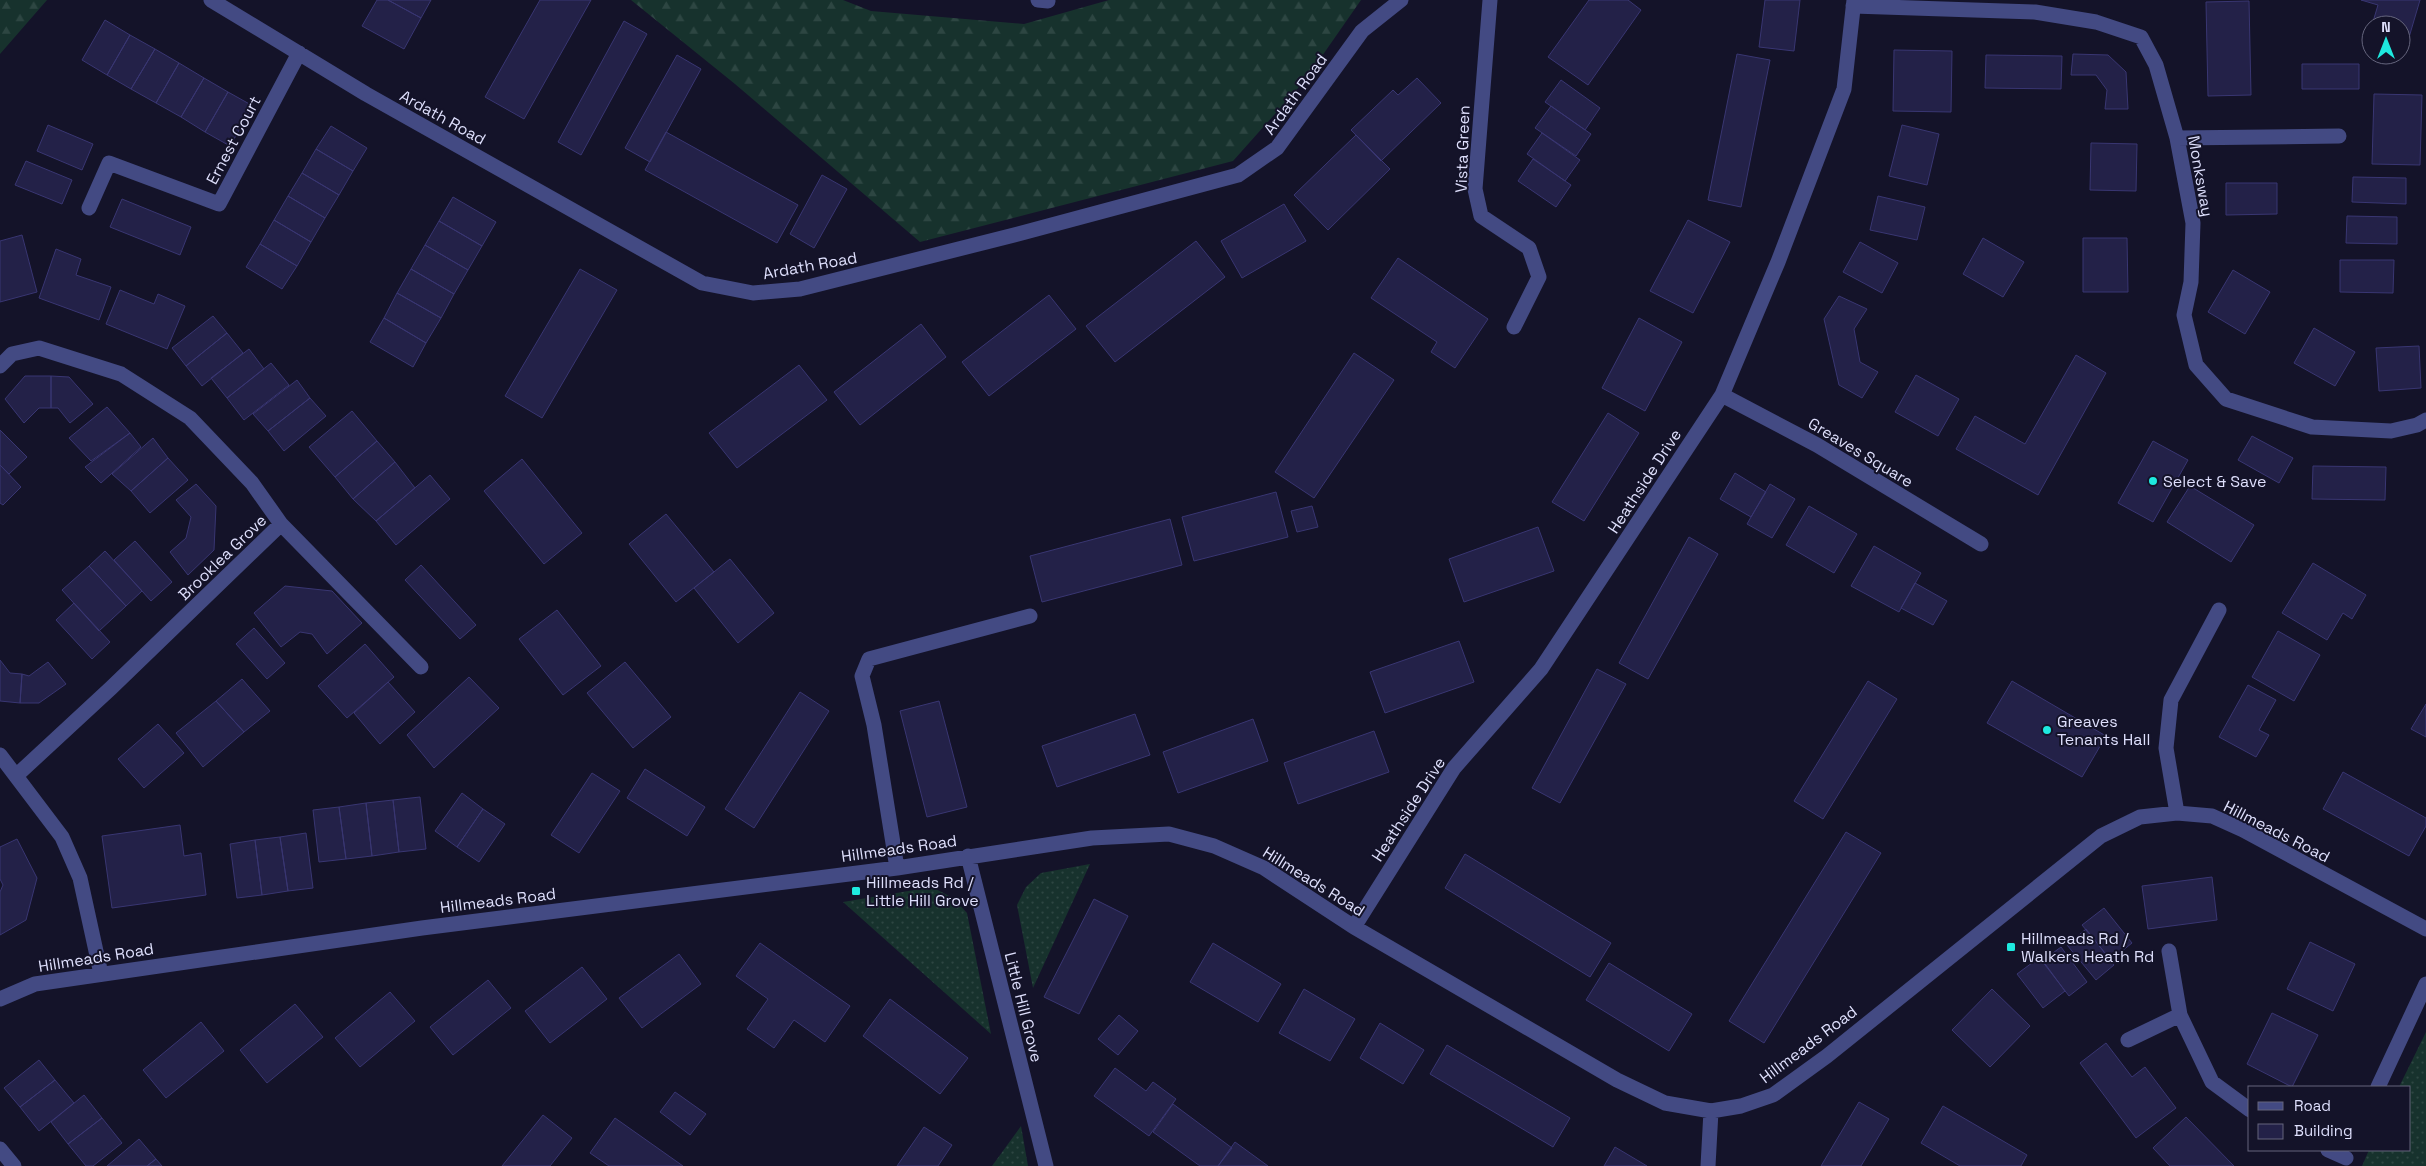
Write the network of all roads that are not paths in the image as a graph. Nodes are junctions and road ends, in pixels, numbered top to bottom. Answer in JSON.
{"nodes":[{"id":1,"x":211,"y":0,"type":"edge"},
{"id":2,"x":1401,"y":0,"type":"edge"},
{"id":3,"x":1490,"y":0,"type":"edge"},
{"id":4,"x":1853,"y":3,"type":"edge"},
{"id":5,"x":300,"y":53,"type":"junction"},
{"id":6,"x":2339,"y":136,"type":"dead end"},
{"id":7,"x":2177,"y":138,"type":"junction"},
{"id":8,"x":89,"y":208,"type":"dead end"},
{"id":9,"x":1514,"y":326,"type":"dead end"},
{"id":10,"x":0,"y":366,"type":"edge"},
{"id":11,"x":1722,"y":394,"type":"junction"},
{"id":12,"x":2426,"y":420,"type":"edge"},
{"id":13,"x":282,"y":524,"type":"junction"},
{"id":14,"x":1981,"y":544,"type":"dead end"},
{"id":15,"x":2219,"y":610,"type":"dead end"},
{"id":16,"x":1030,"y":616,"type":"dead end"},
{"id":17,"x":421,"y":667,"type":"dead end"},
{"id":18,"x":0,"y":755,"type":"edge"},
{"id":19,"x":17,"y":774,"type":"junction"},
{"id":20,"x":2177,"y":812,"type":"junction"},
{"id":21,"x":968,"y":856,"type":"junction"},
{"id":22,"x":897,"y":868,"type":"junction"},
{"id":23,"x":1354,"y":927,"type":"junction"},
{"id":24,"x":2426,"y":929,"type":"edge"},
{"id":25,"x":2169,"y":951,"type":"dead end"},
{"id":26,"x":101,"y":974,"type":"junction"},
{"id":27,"x":2426,"y":984,"type":"edge"},
{"id":28,"x":0,"y":999,"type":"edge"},
{"id":29,"x":2180,"y":1015,"type":"junction"},
{"id":30,"x":2128,"y":1040,"type":"dead end"},
{"id":31,"x":2378,"y":1086,"type":"edge"},
{"id":32,"x":2248,"y":1109,"type":"edge"},
{"id":33,"x":1711,"y":1111,"type":"junction"},
{"id":34,"x":0,"y":1149,"type":"edge"},
{"id":35,"x":2330,"y":1151,"type":"edge"},
{"id":36,"x":2346,"y":1158,"type":"edge"},
{"id":37,"x":14,"y":1166,"type":"edge"},
{"id":38,"x":1046,"y":1166,"type":"edge"},
{"id":39,"x":1708,"y":1166,"type":"edge"}],
"edges":[{"from":1,"to":5,"type":"street","name":"Ardath Road"},
{"from":2,"to":5,"type":"street","name":"Ardath Road"},
{"from":3,"to":9,"type":"street","name":"Vista Green"},
{"from":4,"to":7,"type":"street","name":"Monksway"},
{"from":4,"to":11,"type":"street","name":"Heathside Drive"},
{"from":5,"to":8,"type":"street","name":"Ernest Court"},
{"from":6,"to":7,"type":"street"},
{"from":7,"to":12,"type":"street","name":"Monksway"},
{"from":10,"to":13,"type":"street","name":"Brooklea Grove"},
{"from":11,"to":14,"type":"street","name":"Greaves Square"},
{"from":11,"to":23,"type":"street","name":"Heathside Drive"},
{"from":13,"to":17,"type":"street"},
{"from":13,"to":19,"type":"street","name":"Brooklea Grove"},
{"from":15,"to":20,"type":"street"},
{"from":16,"to":22,"type":"street"},
{"from":18,"to":19,"type":"street"},
{"from":19,"to":26,"type":"street"},
{"from":20,"to":24,"type":"street","name":"Hillmeads Road"},
{"from":20,"to":33,"type":"street","name":"Hillmeads Road"},
{"from":21,"to":22,"type":"street","name":"Hillmeads Road"},
{"from":21,"to":23,"type":"street","name":"Hillmeads Road"},
{"from":21,"to":38,"type":"street","name":"Little Hill Grove"},
{"from":22,"to":26,"type":"street","name":"Hillmeads Road"},
{"from":23,"to":33,"type":"street","name":"Hillmeads Road"},
{"from":25,"to":29,"type":"street"},
{"from":26,"to":28,"type":"street","name":"Hillmeads Road"},
{"from":27,"to":31,"type":"street"},
{"from":29,"to":30,"type":"street"},
{"from":29,"to":32,"type":"street"},
{"from":33,"to":39,"type":"street"},
{"from":34,"to":37,"type":"street"},
{"from":35,"to":36,"type":"street"}]}
